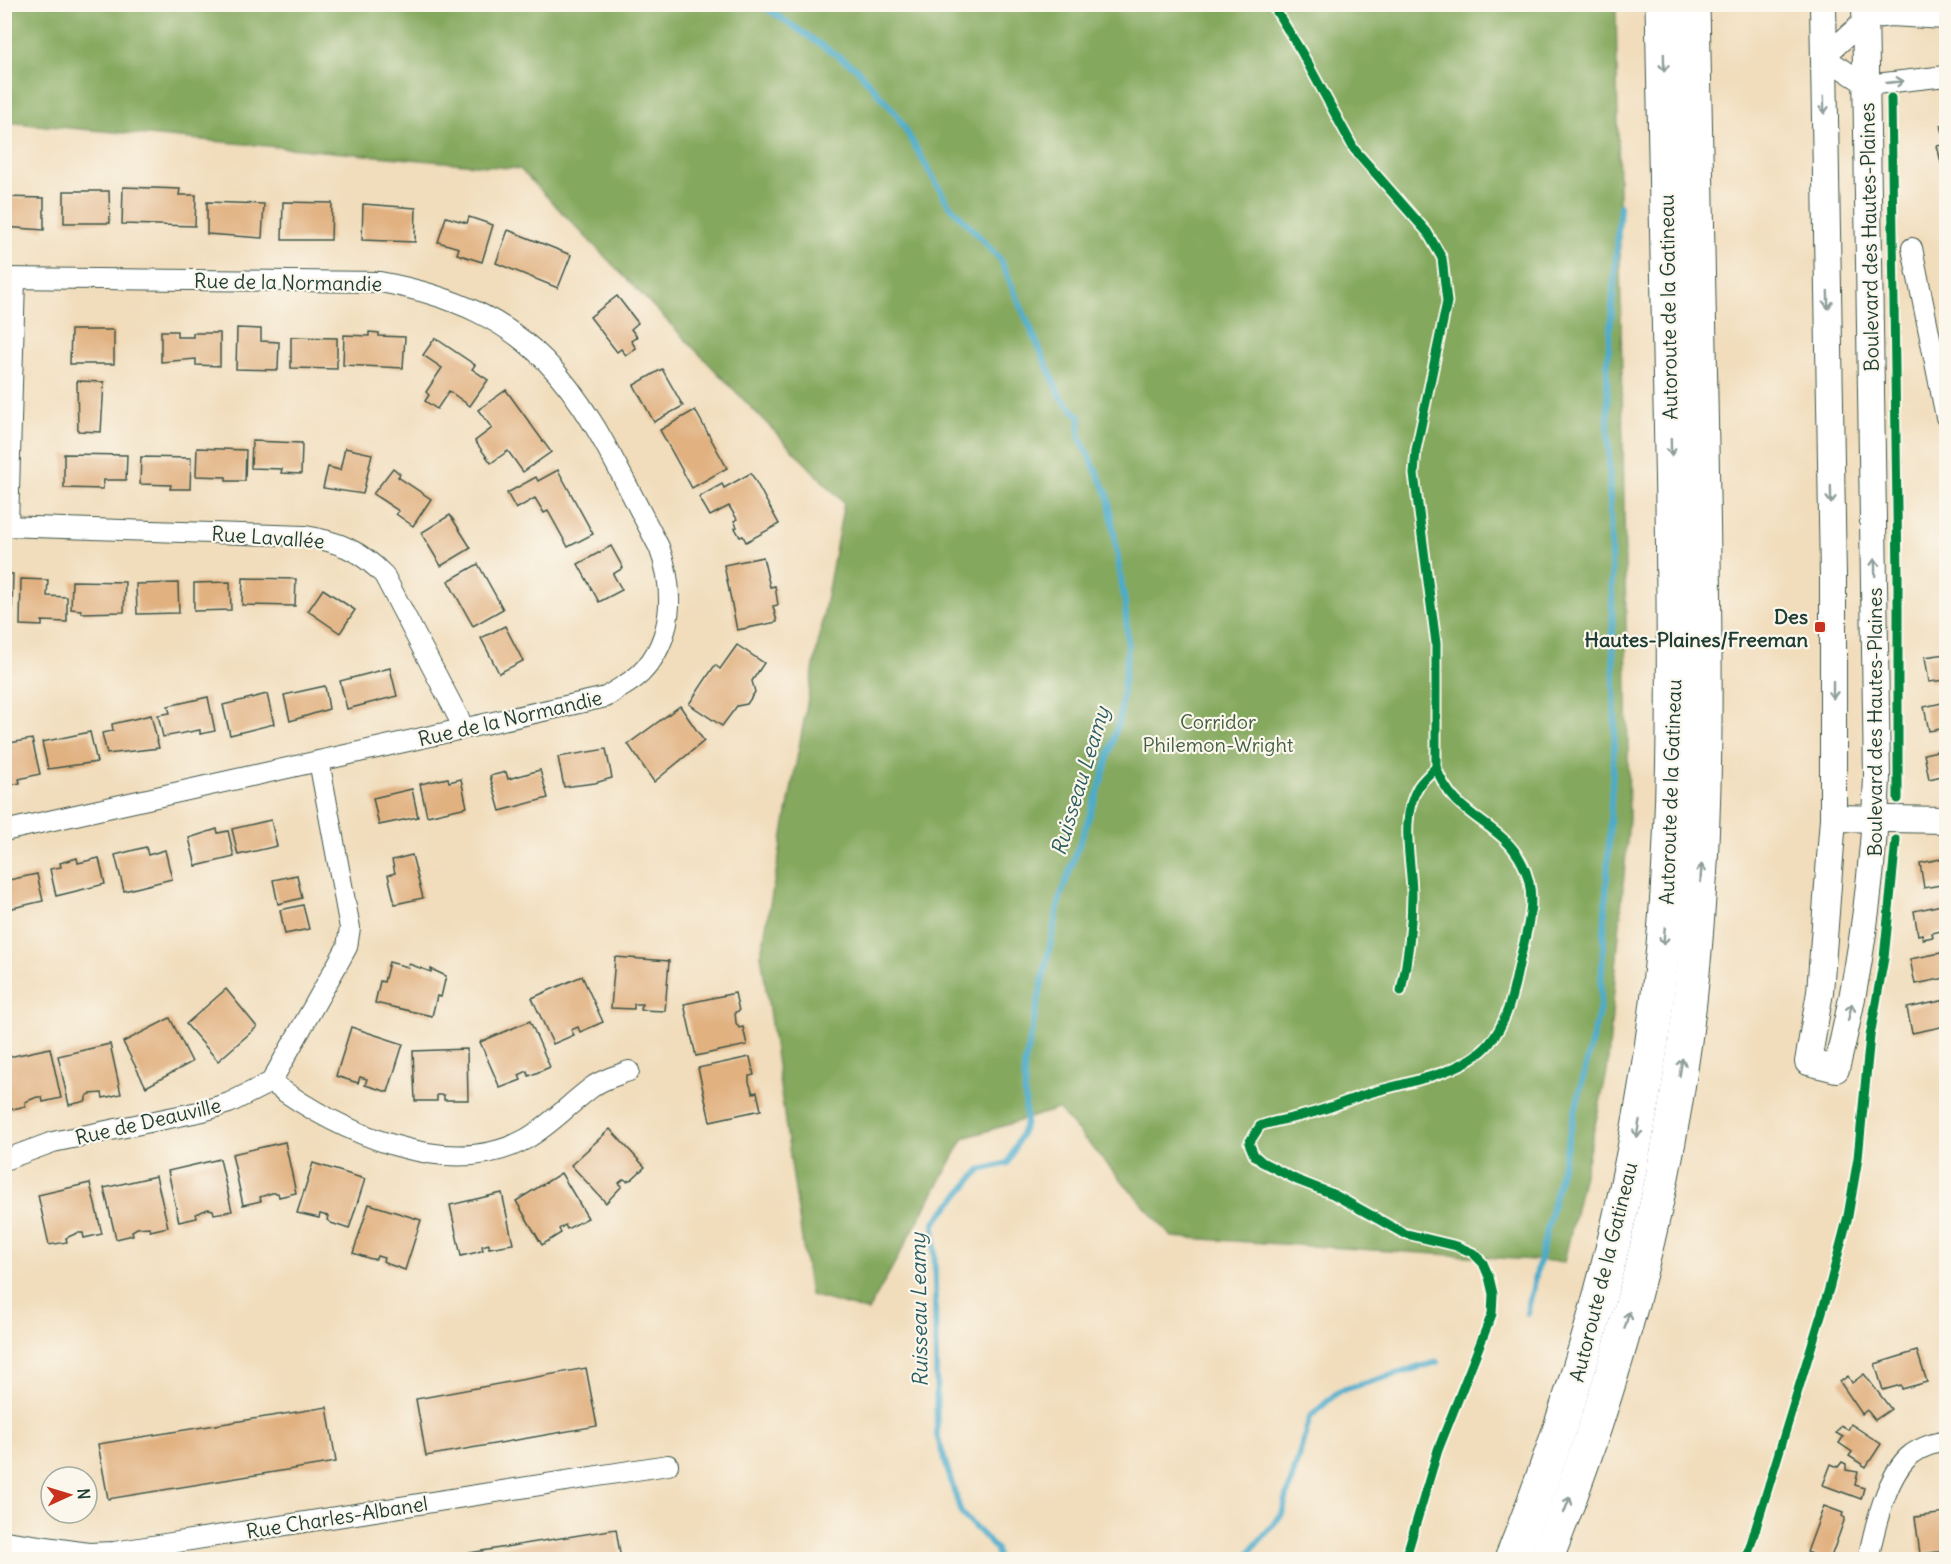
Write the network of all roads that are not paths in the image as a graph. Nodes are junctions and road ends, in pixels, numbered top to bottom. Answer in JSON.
{"nodes":[{"id":1,"x":1662,"y":4,"type":"edge"},
{"id":2,"x":1693,"y":4,"type":"edge"},
{"id":3,"x":1822,"y":4,"type":"edge"},
{"id":4,"x":1866,"y":12,"type":"edge"},
{"id":5,"x":1947,"y":19,"type":"edge"},
{"id":6,"x":1824,"y":57,"type":"junction"},
{"id":7,"x":1947,"y":76,"type":"edge"},
{"id":8,"x":1867,"y":86,"type":"junction"},
{"id":9,"x":1912,"y":248,"type":"dead end"},
{"id":10,"x":10,"y":279,"type":"edge"},
{"id":11,"x":1947,"y":417,"type":"edge"},
{"id":12,"x":6,"y":526,"type":"edge"},
{"id":13,"x":464,"y":729,"type":"junction"},
{"id":14,"x":319,"y":761,"type":"junction"},
{"id":15,"x":1833,"y":818,"type":"junction"},
{"id":16,"x":1875,"y":819,"type":"junction"},
{"id":17,"x":1947,"y":820,"type":"edge"},
{"id":18,"x":4,"y":831,"type":"edge"},
{"id":19,"x":628,"y":1071,"type":"dead end"},
{"id":20,"x":271,"y":1082,"type":"junction"},
{"id":21,"x":4,"y":1160,"type":"edge"},
{"id":22,"x":1947,"y":1441,"type":"edge"},
{"id":23,"x":668,"y":1465,"type":"dead end"},
{"id":24,"x":4,"y":1541,"type":"edge"},
{"id":25,"x":1511,"y":1560,"type":"edge"},
{"id":26,"x":1546,"y":1560,"type":"edge"},
{"id":27,"x":1868,"y":1560,"type":"edge"}],
"edges":[{"from":1,"to":25,"type":"highway","name":"Autoroute de la Gatineau","one_way":true},
{"from":26,"to":2,"type":"highway","name":"Autoroute de la Gatineau","one_way":true},
{"from":3,"to":6,"type":"street","name":"Boulevard des Hautes-Plaines"},
{"from":4,"to":5,"type":"street"},
{"from":4,"to":6,"type":"street"},
{"from":4,"to":8,"type":"street","name":"Boulevard des Hautes-Plaines"},
{"from":6,"to":8,"type":"street"},
{"from":6,"to":15,"type":"street","name":"Boulevard des Hautes-Plaines","one_way":true},
{"from":8,"to":7,"type":"street","one_way":true},
{"from":16,"to":8,"type":"street","name":"Boulevard des Hautes-Plaines","one_way":true},
{"from":9,"to":11,"type":"street"},
{"from":10,"to":12,"type":"street"},
{"from":10,"to":13,"type":"street","name":"Rue de la Normandie"},
{"from":12,"to":13,"type":"street","name":"Rue Lavallée"},
{"from":13,"to":14,"type":"street","name":"Rue de la Normandie"},
{"from":14,"to":18,"type":"street","name":"Rue de la Normandie"},
{"from":14,"to":20,"type":"street"},
{"from":15,"to":16,"type":"street"},
{"from":15,"to":16,"type":"street","name":"Boulevard des Hautes-Plaines","one_way":true},
{"from":16,"to":17,"type":"street"},
{"from":19,"to":20,"type":"street"},
{"from":20,"to":21,"type":"street","name":"Rue de Deauville"},
{"from":22,"to":27,"type":"street"},
{"from":23,"to":24,"type":"street","name":"Rue Charles-Albanel"}]}
